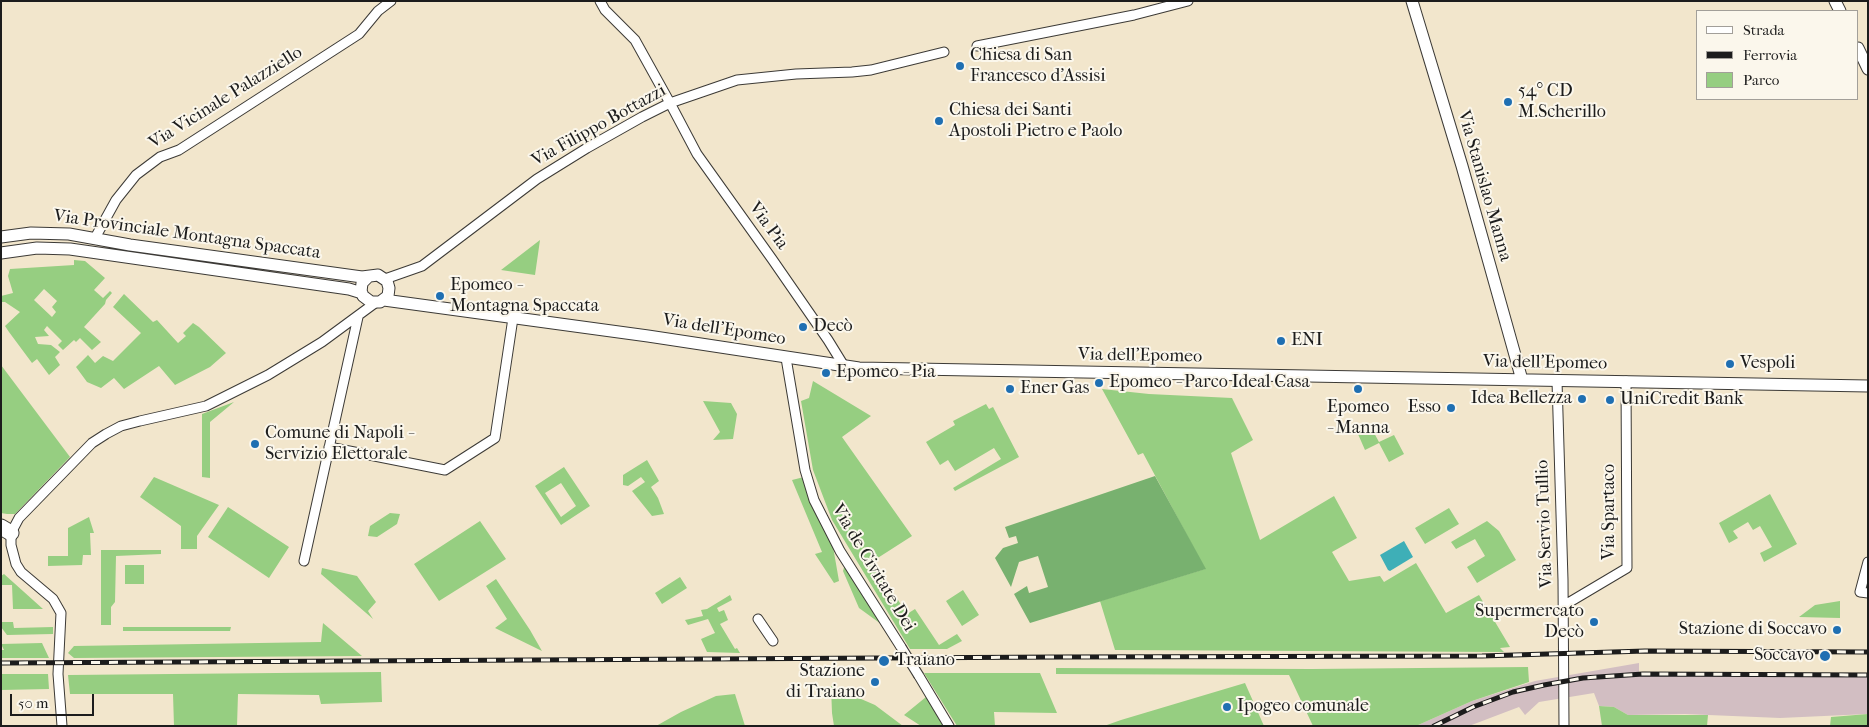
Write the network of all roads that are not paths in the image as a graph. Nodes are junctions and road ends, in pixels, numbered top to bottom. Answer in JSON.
{"nodes":[{"id":1,"x":391,"y":1,"type":"edge"},
{"id":2,"x":600,"y":1,"type":"edge"},
{"id":3,"x":1188,"y":1,"type":"edge"},
{"id":4,"x":1412,"y":1,"type":"edge"},
{"id":5,"x":977,"y":46,"type":"dead end"},
{"id":6,"x":1859,"y":50,"type":"edge"},
{"id":7,"x":944,"y":52,"type":"dead end"},
{"id":8,"x":1868,"y":69,"type":"edge"},
{"id":9,"x":670,"y":103,"type":"junction"},
{"id":10,"x":1,"y":237,"type":"edge"},
{"id":11,"x":95,"y":238,"type":"junction"},
{"id":12,"x":1,"y":253,"type":"edge"},
{"id":13,"x":368,"y":277,"type":"junction"},
{"id":14,"x":387,"y":282,"type":"junction"},
{"id":15,"x":371,"y":301,"type":"junction"},
{"id":16,"x":417,"y":304,"type":"junction"},
{"id":17,"x":358,"y":317,"type":"junction"},
{"id":18,"x":513,"y":318,"type":"junction"},
{"id":19,"x":786,"y":358,"type":"junction"},
{"id":20,"x":844,"y":366,"type":"junction"},
{"id":21,"x":1522,"y":380,"type":"junction"},
{"id":22,"x":1557,"y":381,"type":"junction"},
{"id":23,"x":1626,"y":381,"type":"junction"},
{"id":24,"x":1868,"y":386,"type":"edge"},
{"id":25,"x":329,"y":448,"type":"junction"},
{"id":26,"x":6,"y":530,"type":"edge"},
{"id":27,"x":304,"y":562,"type":"dead end"},
{"id":28,"x":1868,"y":562,"type":"edge"},
{"id":29,"x":1864,"y":593,"type":"edge"},
{"id":30,"x":1563,"y":606,"type":"junction"},
{"id":31,"x":758,"y":619,"type":"dead end"},
{"id":32,"x":773,"y":641,"type":"dead end"},
{"id":33,"x":62,"y":726,"type":"edge"},
{"id":34,"x":949,"y":726,"type":"edge"},
{"id":35,"x":1564,"y":726,"type":"edge"}],
"edges":[{"from":1,"to":11,"type":"street","name":"Via Vicinale Palazziello"},
{"from":2,"to":9,"type":"street","name":"Via Pia"},
{"from":3,"to":5,"type":"street"},
{"from":4,"to":21,"type":"street","name":"Via Stanislao Manna"},
{"from":6,"to":8,"type":"street"},
{"from":7,"to":9,"type":"street","name":"Via Filippo Bottazzi"},
{"from":9,"to":14,"type":"street","name":"Via Filippo Bottazzi"},
{"from":9,"to":20,"type":"street","name":"Via Pia"},
{"from":10,"to":11,"type":"street","name":"Via Provinciale Montagna Spaccata"},
{"from":11,"to":13,"type":"street","name":"Via Provinciale Montagna Spaccata"},
{"from":12,"to":15,"type":"street","name":"Via Provinciale Montagna Spaccata"},
{"from":13,"to":14,"type":"street"},
{"from":13,"to":15,"type":"street"},
{"from":14,"to":15,"type":"street"},
{"from":14,"to":16,"type":"street","name":"Via dell'Epomeo"},
{"from":15,"to":16,"type":"street","name":"Via dell'Epomeo"},
{"from":15,"to":17,"type":"street"},
{"from":16,"to":18,"type":"street","name":"Via dell'Epomeo"},
{"from":17,"to":25,"type":"street"},
{"from":17,"to":26,"type":"street"},
{"from":18,"to":19,"type":"street","name":"Via dell'Epomeo"},
{"from":18,"to":25,"type":"street"},
{"from":19,"to":20,"type":"street","name":"Via dell'Epomeo"},
{"from":19,"to":34,"type":"street","name":"Via de Civitate Dei","bridge":true},
{"from":20,"to":21,"type":"street","name":"Via dell'Epomeo"},
{"from":21,"to":22,"type":"street","name":"Via dell'Epomeo"},
{"from":22,"to":23,"type":"street","name":"Via dell'Epomeo"},
{"from":22,"to":30,"type":"street","name":"Via Servio Tullio"},
{"from":23,"to":24,"type":"street","name":"Via dell'Epomeo"},
{"from":23,"to":30,"type":"street","name":"Via Spartaco"},
{"from":25,"to":27,"type":"street"},
{"from":26,"to":33,"type":"street"},
{"from":28,"to":29,"type":"street"},
{"from":30,"to":35,"type":"street","name":"Via Servio Tullio"},
{"from":31,"to":32,"type":"street"}]}
